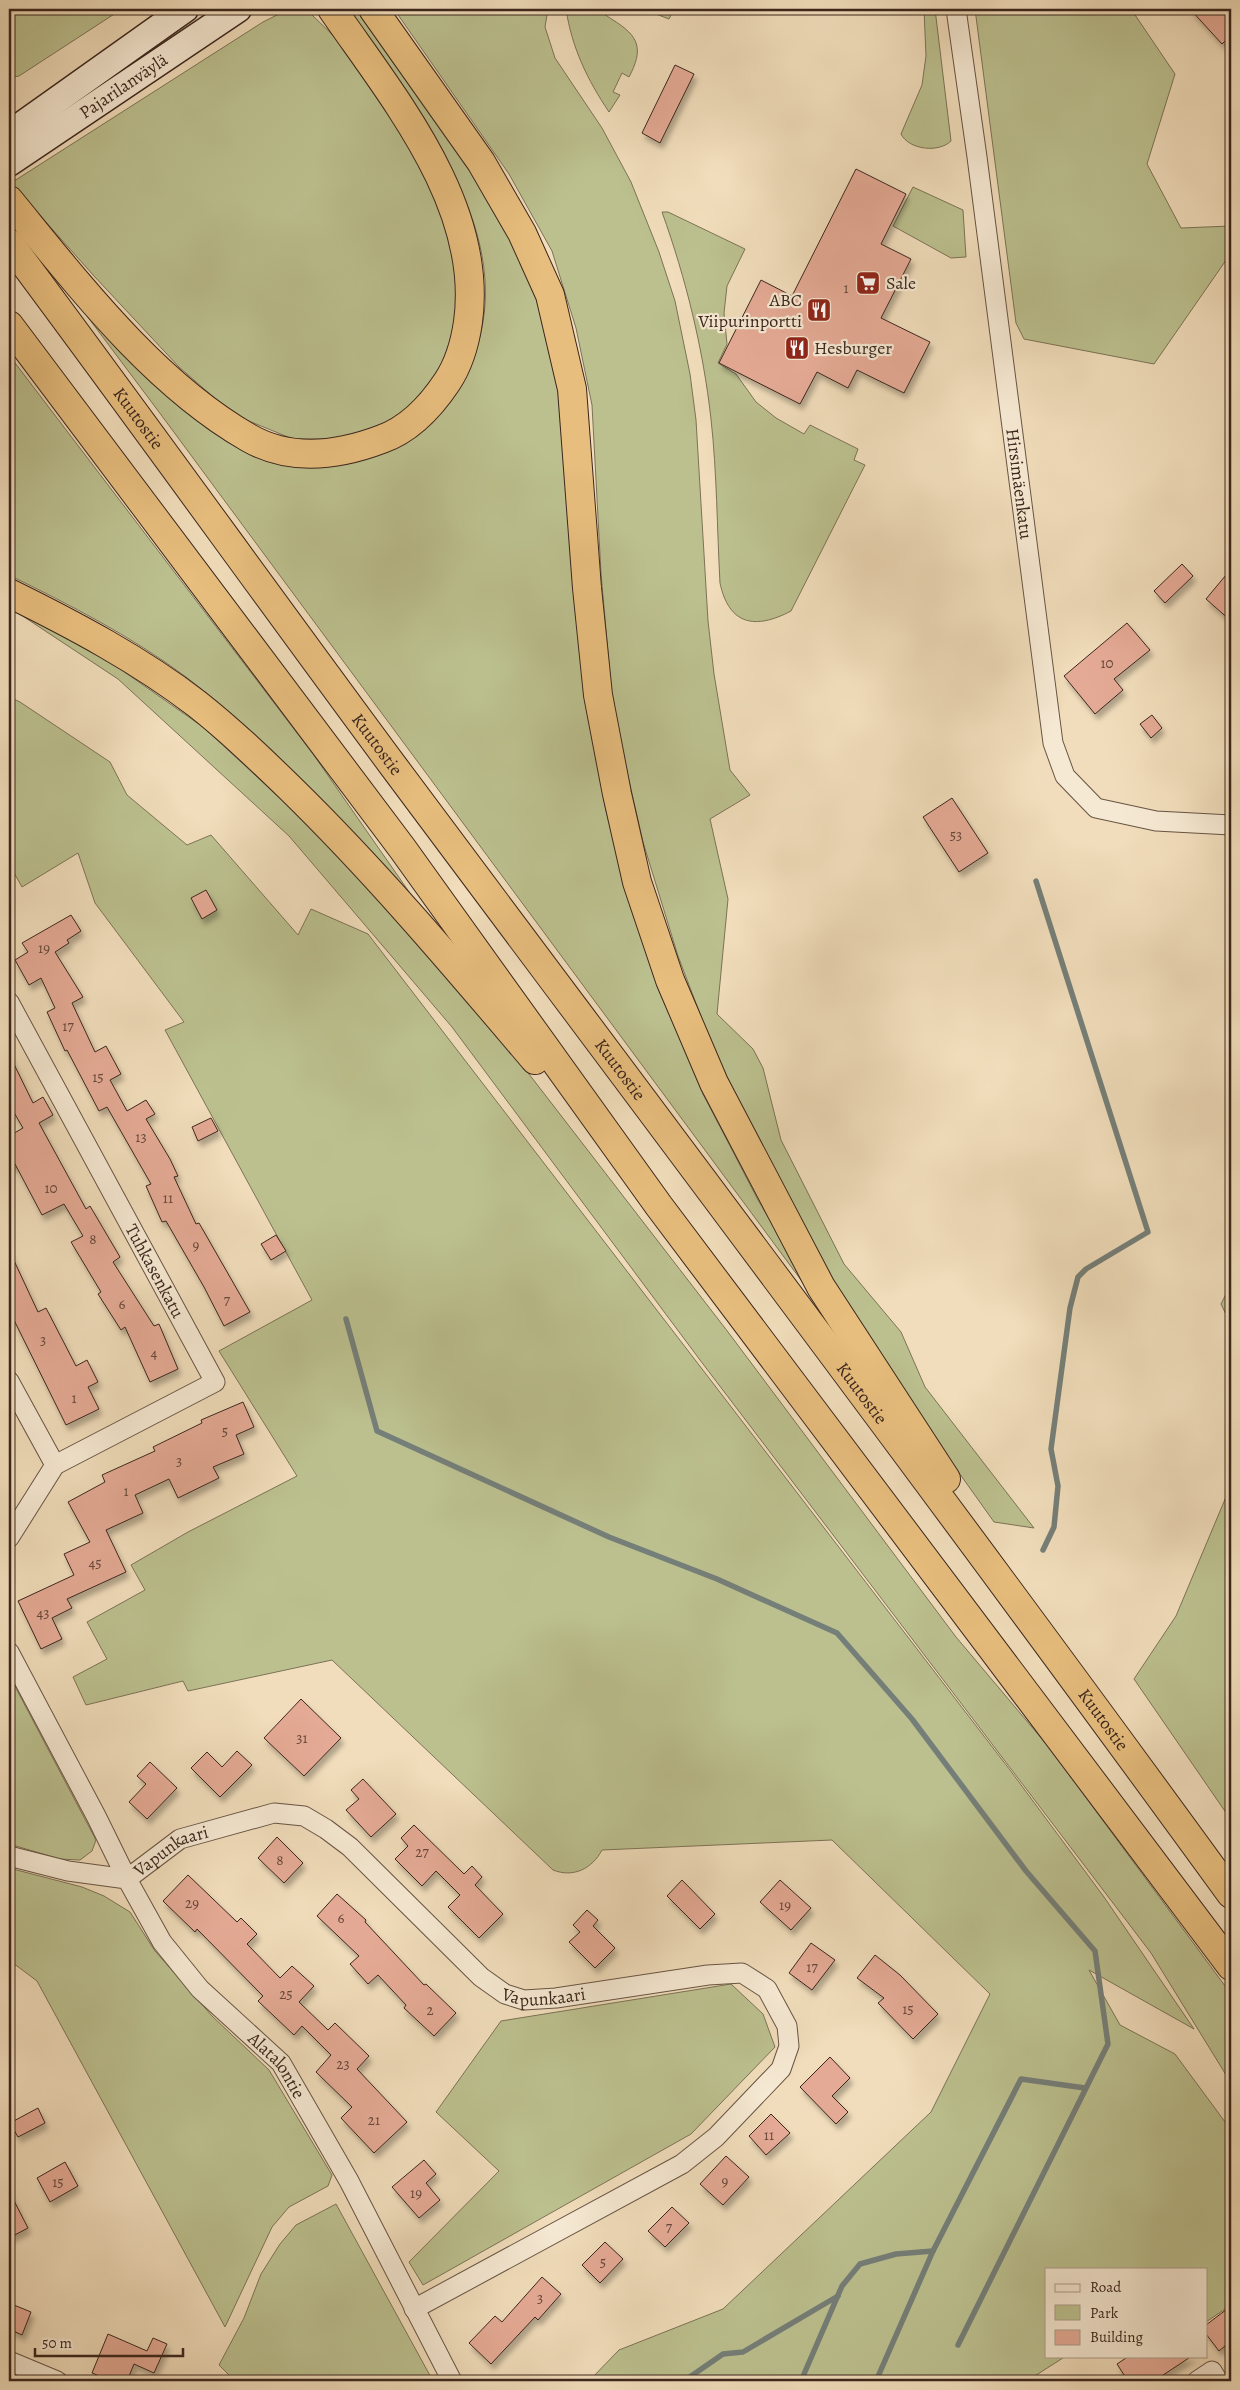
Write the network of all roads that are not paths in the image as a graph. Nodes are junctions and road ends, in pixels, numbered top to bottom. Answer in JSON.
{"nodes":[{"id":1,"x":185,"y":9,"type":"edge"},
{"id":2,"x":238,"y":9,"type":"edge"},
{"id":3,"x":332,"y":9,"type":"edge"},
{"id":4,"x":373,"y":9,"type":"edge"},
{"id":5,"x":956,"y":9,"type":"edge"},
{"id":6,"x":18,"y":137,"type":"edge"},
{"id":7,"x":9,"y":163,"type":"edge"},
{"id":8,"x":9,"y":200,"type":"edge"},
{"id":9,"x":9,"y":244,"type":"edge"},
{"id":10,"x":9,"y":326,"type":"edge"},
{"id":11,"x":9,"y":593,"type":"edge"},
{"id":12,"x":1231,"y":825,"type":"edge"},
{"id":13,"x":9,"y":1002,"type":"edge"},
{"id":14,"x":659,"y":1206,"type":"junction"},
{"id":15,"x":9,"y":1381,"type":"edge"},
{"id":16,"x":55,"y":1465,"type":"junction"},
{"id":17,"x":9,"y":1538,"type":"edge"},
{"id":18,"x":9,"y":1652,"type":"edge"},
{"id":19,"x":1094,"y":1706,"type":"junction"},
{"id":20,"x":9,"y":1856,"type":"edge"},
{"id":21,"x":127,"y":1879,"type":"junction"},
{"id":22,"x":1231,"y":1894,"type":"edge"},
{"id":23,"x":1231,"y":1966,"type":"edge"},
{"id":24,"x":414,"y":2309,"type":"junction"},
{"id":25,"x":9,"y":2361,"type":"edge"},
{"id":26,"x":58,"y":2381,"type":"edge"},
{"id":27,"x":452,"y":2381,"type":"edge"},
{"id":28,"x":1196,"y":2381,"type":"edge"},
{"id":29,"x":1218,"y":2381,"type":"edge"}],
"edges":[{"from":1,"to":6,"type":"main road","name":"Pajarilanväylä"},
{"from":2,"to":6,"type":"main road","name":"Pajarilanväylä"},
{"from":3,"to":8,"type":"highway"},
{"from":4,"to":19,"type":"highway"},
{"from":5,"to":12,"type":"street","name":"Hirsimäenkatu"},
{"from":6,"to":7,"type":"main road","name":"Pajarilanväylä"},
{"from":9,"to":19,"type":"highway","name":"Kuutostie"},
{"from":10,"to":14,"type":"highway"},
{"from":11,"to":14,"type":"highway"},
{"from":13,"to":16,"type":"street","name":"Tuhkasenkatu"},
{"from":14,"to":23,"type":"highway"},
{"from":15,"to":16,"type":"street"},
{"from":16,"to":17,"type":"street"},
{"from":18,"to":21,"type":"street","name":"Vapunkaari"},
{"from":19,"to":22,"type":"highway","name":"Kuutostie"},
{"from":20,"to":21,"type":"street"},
{"from":21,"to":24,"type":"street","name":"Alatalontie"},
{"from":21,"to":24,"type":"street","name":"Vapunkaari"},
{"from":24,"to":27,"type":"street","name":"Alatalontie"},
{"from":25,"to":26,"type":"street"},
{"from":28,"to":29,"type":"street"}]}
